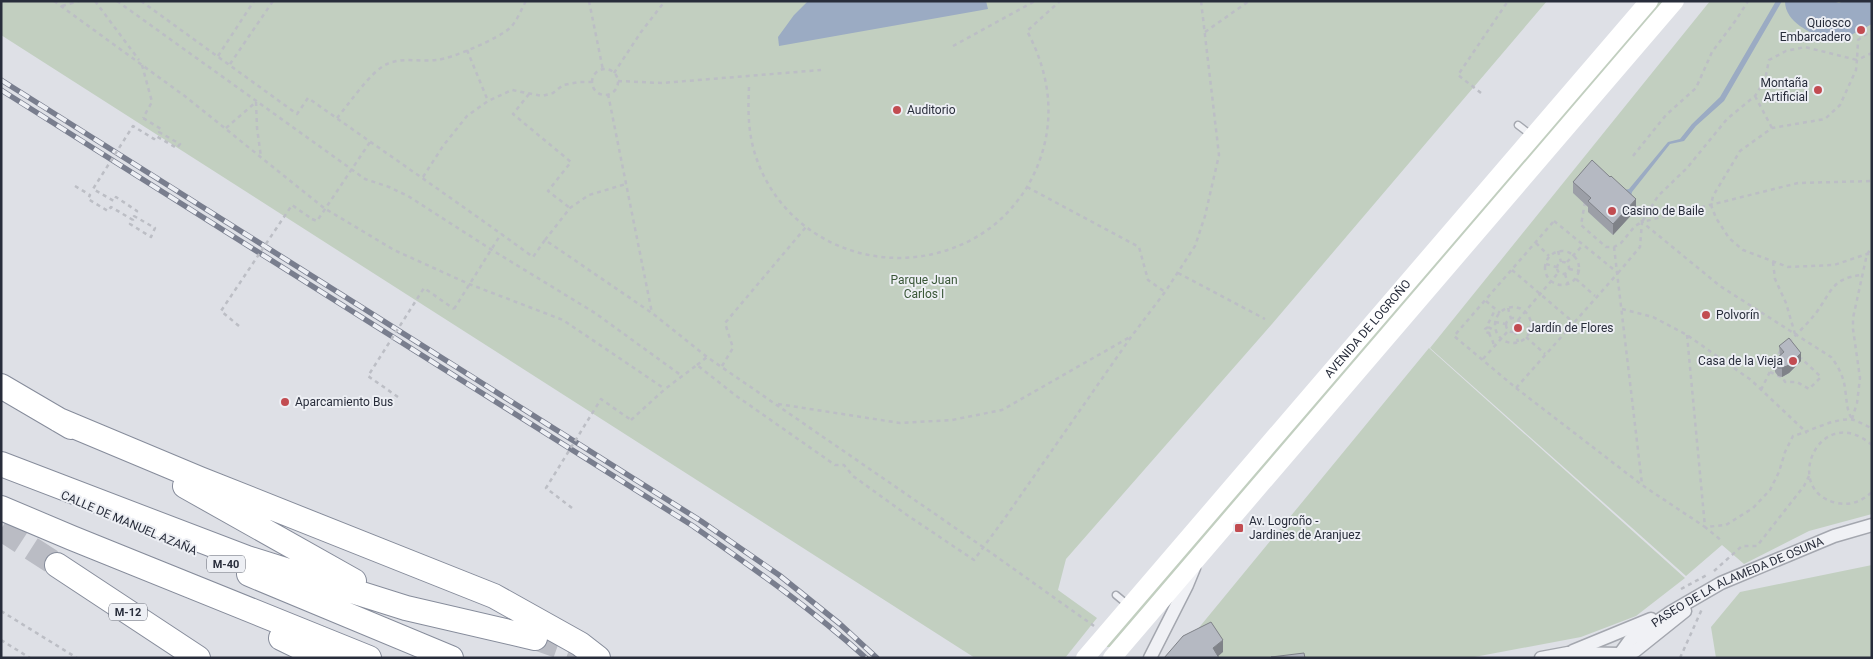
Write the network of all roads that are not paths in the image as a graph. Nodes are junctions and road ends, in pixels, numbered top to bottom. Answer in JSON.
{"nodes":[{"id":1,"x":1649,"y":1,"type":"edge"},
{"id":2,"x":1675,"y":1,"type":"edge"},
{"id":3,"x":1518,"y":125,"type":"dead end"},
{"id":4,"x":1532,"y":136,"type":"junction"},
{"id":5,"x":1,"y":386,"type":"edge"},
{"id":6,"x":58,"y":420,"type":"junction"},
{"id":7,"x":1,"y":464,"type":"edge"},
{"id":8,"x":1,"y":470,"type":"edge"},
{"id":9,"x":1,"y":508,"type":"edge"},
{"id":10,"x":1872,"y":524,"type":"edge"},
{"id":11,"x":72,"y":538,"type":"junction"},
{"id":12,"x":1198,"y":557,"type":"junction"},
{"id":13,"x":57,"y":565,"type":"tunnel mouth"},
{"id":14,"x":1703,"y":598,"type":"junction"},
{"id":15,"x":406,"y":608,"type":"junction"},
{"id":16,"x":1671,"y":612,"type":"junction"},
{"id":17,"x":535,"y":638,"type":"tunnel mouth"},
{"id":18,"x":1568,"y":653,"type":"junction"},
{"id":19,"x":1618,"y":656,"type":"edge"},
{"id":20,"x":1086,"y":657,"type":"edge"},
{"id":21,"x":198,"y":658,"type":"edge"},
{"id":22,"x":322,"y":658,"type":"edge"},
{"id":23,"x":369,"y":658,"type":"edge"},
{"id":24,"x":451,"y":658,"type":"edge"},
{"id":25,"x":598,"y":658,"type":"edge"},
{"id":26,"x":1112,"y":658,"type":"edge"},
{"id":27,"x":1150,"y":658,"type":"edge"},
{"id":28,"x":1541,"y":658,"type":"edge"}],
"edges":[{"from":1,"to":4,"type":"main road","name":"AVENIDA DE LOGROÑO"},
{"from":2,"to":12,"type":"main road","name":"AVENIDA DE LOGROÑO"},
{"from":3,"to":4,"type":"lane"},
{"from":4,"to":20,"type":"main road","name":"AVENIDA DE LOGROÑO"},
{"from":5,"to":6,"type":"highway"},
{"from":6,"to":15,"type":"highway"},
{"from":6,"to":25,"type":"highway"},
{"from":7,"to":15,"type":"highway"},
{"from":8,"to":24,"type":"highway","name":"CALLE DE MANUEL AZAÑA","number":"M-40"},
{"from":9,"to":11,"type":"highway"},
{"from":10,"to":14,"type":"street","name":"PASEO DE LA ALAMEDA DE OSUNA"},
{"from":11,"to":22,"type":"highway"},
{"from":11,"to":23,"type":"highway"},
{"from":12,"to":26,"type":"main road","name":"AVENIDA DE LOGROÑO"},
{"from":12,"to":27,"type":"street","name":"AVENIDA DE LOGROÑO"},
{"from":13,"to":21,"type":"highway","number":"M-12"},
{"from":14,"to":16,"type":"street","name":"PASEO DE LA ALAMEDA DE OSUNA"},
{"from":14,"to":19,"type":"street"},
{"from":15,"to":17,"type":"highway"},
{"from":16,"to":18,"type":"street"},
{"from":16,"to":19,"type":"street","name":"PASEO DE LA ALAMEDA DE OSUNA"},
{"from":18,"to":19,"type":"street"},
{"from":18,"to":28,"type":"street"},
{"from":20,"to":26,"type":"street","name":"AVENIDA DE LOGROÑO"}]}
